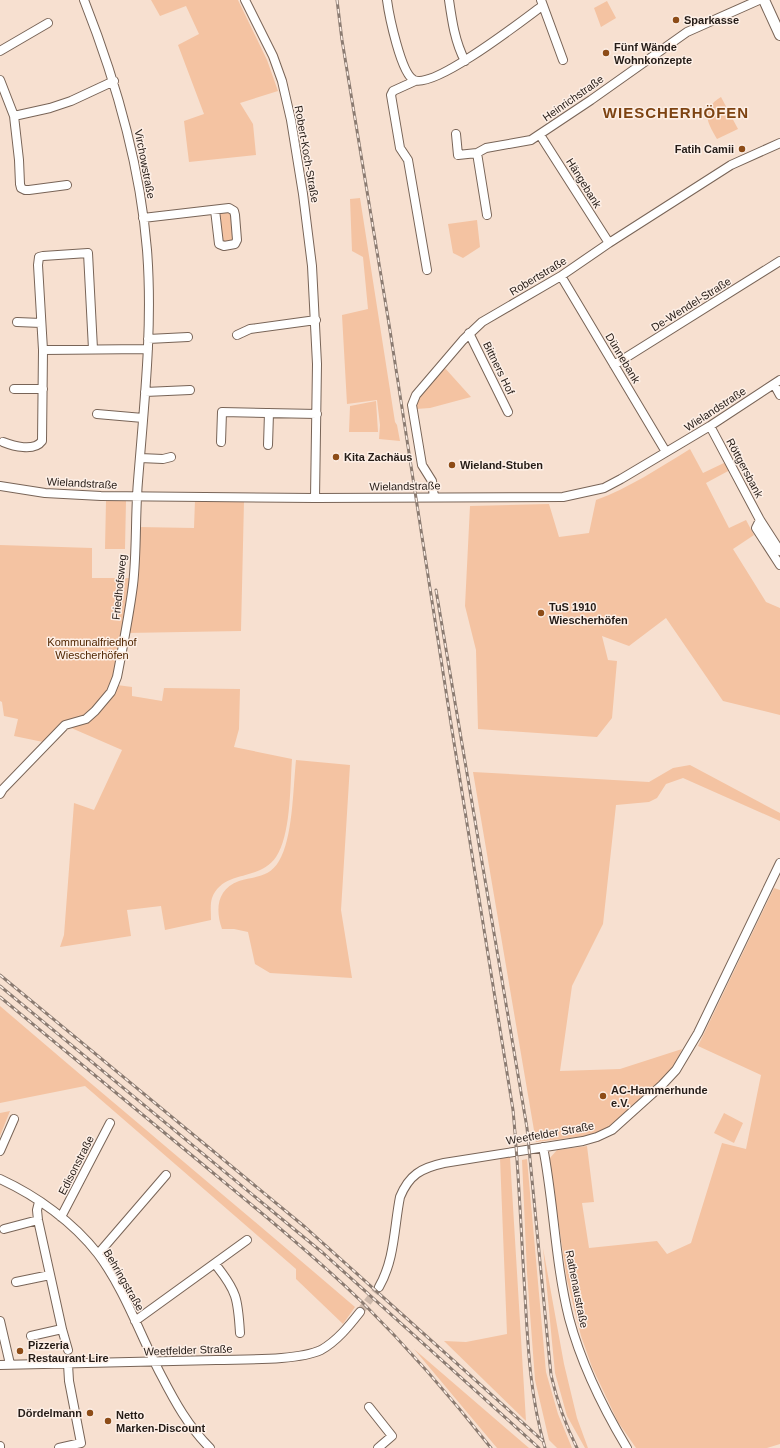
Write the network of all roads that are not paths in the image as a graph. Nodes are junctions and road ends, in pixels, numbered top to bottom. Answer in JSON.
{"nodes":[{"id":1,"x":84,"y":0,"type":"edge"},
{"id":2,"x":244,"y":0,"type":"edge"},
{"id":3,"x":387,"y":0,"type":"edge"},
{"id":4,"x":448,"y":0,"type":"edge"},
{"id":5,"x":760,"y":0,"type":"edge"},
{"id":6,"x":764,"y":0,"type":"edge"},
{"id":7,"x":542,"y":3,"type":"edge"},
{"id":8,"x":48,"y":23,"type":"dead end"},
{"id":9,"x":780,"y":35,"type":"edge"},
{"id":10,"x":0,"y":51,"type":"edge"},
{"id":11,"x":563,"y":60,"type":"dead end"},
{"id":12,"x":465,"y":61,"type":"junction"},
{"id":13,"x":0,"y":80,"type":"edge"},
{"id":14,"x":114,"y":81,"type":"junction"},
{"id":15,"x":415,"y":81,"type":"junction"},
{"id":16,"x":14,"y":116,"type":"junction"},
{"id":17,"x":456,"y":134,"type":"dead end"},
{"id":18,"x":540,"y":135,"type":"junction"},
{"id":19,"x":780,"y":143,"type":"edge"},
{"id":20,"x":477,"y":153,"type":"junction"},
{"id":21,"x":67,"y":185,"type":"dead end"},
{"id":22,"x":215,"y":210,"type":"junction"},
{"id":23,"x":487,"y":215,"type":"dead end"},
{"id":24,"x":143,"y":218,"type":"junction"},
{"id":25,"x":609,"y":243,"type":"junction"},
{"id":26,"x":780,"y":261,"type":"edge"},
{"id":27,"x":427,"y":270,"type":"dead end"},
{"id":28,"x":561,"y":276,"type":"junction"},
{"id":29,"x":316,"y":320,"type":"junction"},
{"id":30,"x":17,"y":322,"type":"dead end"},
{"id":31,"x":41,"y":323,"type":"junction"},
{"id":32,"x":470,"y":333,"type":"junction"},
{"id":33,"x":238,"y":335,"type":"dead end"},
{"id":34,"x":188,"y":337,"type":"dead end"},
{"id":35,"x":148,"y":339,"type":"junction"},
{"id":36,"x":93,"y":349,"type":"junction"},
{"id":37,"x":148,"y":349,"type":"junction"},
{"id":38,"x":43,"y":350,"type":"junction"},
{"id":39,"x":614,"y":365,"type":"junction"},
{"id":40,"x":777,"y":382,"type":"edge"},
{"id":41,"x":14,"y":389,"type":"dead end"},
{"id":42,"x":43,"y":389,"type":"junction"},
{"id":43,"x":190,"y":390,"type":"dead end"},
{"id":44,"x":145,"y":392,"type":"junction"},
{"id":45,"x":780,"y":395,"type":"edge"},
{"id":46,"x":508,"y":412,"type":"dead end"},
{"id":47,"x":269,"y":413,"type":"junction"},
{"id":48,"x":97,"y":414,"type":"dead end"},
{"id":49,"x":317,"y":414,"type":"junction"},
{"id":50,"x":143,"y":418,"type":"junction"},
{"id":51,"x":710,"y":426,"type":"junction"},
{"id":52,"x":3,"y":442,"type":"dead end"},
{"id":53,"x":221,"y":442,"type":"dead end"},
{"id":54,"x":268,"y":445,"type":"dead end"},
{"id":55,"x":666,"y":452,"type":"junction"},
{"id":56,"x":171,"y":457,"type":"dead end"},
{"id":57,"x":140,"y":458,"type":"junction"},
{"id":58,"x":0,"y":486,"type":"edge"},
{"id":59,"x":136,"y":496,"type":"junction"},
{"id":60,"x":434,"y":496,"type":"junction"},
{"id":61,"x":315,"y":498,"type":"junction"},
{"id":62,"x":777,"y":551,"type":"edge"},
{"id":63,"x":779,"y":563,"type":"edge"},
{"id":64,"x":0,"y":794,"type":"edge"},
{"id":65,"x":780,"y":863,"type":"edge"},
{"id":66,"x":14,"y":1119,"type":"dead end"},
{"id":67,"x":110,"y":1123,"type":"dead end"},
{"id":68,"x":543,"y":1147,"type":"junction"},
{"id":69,"x":0,"y":1151,"type":"edge"},
{"id":70,"x":166,"y":1175,"type":"dead end"},
{"id":71,"x":0,"y":1180,"type":"edge"},
{"id":72,"x":39,"y":1202,"type":"junction"},
{"id":73,"x":61,"y":1217,"type":"junction"},
{"id":74,"x":38,"y":1220,"type":"junction"},
{"id":75,"x":4,"y":1229,"type":"dead end"},
{"id":76,"x":247,"y":1240,"type":"dead end"},
{"id":77,"x":98,"y":1254,"type":"junction"},
{"id":78,"x":215,"y":1264,"type":"junction"},
{"id":79,"x":50,"y":1275,"type":"junction"},
{"id":80,"x":16,"y":1282,"type":"dead end"},
{"id":81,"x":379,"y":1287,"type":"tunnel mouth"},
{"id":82,"x":360,"y":1312,"type":"tunnel mouth"},
{"id":83,"x":0,"y":1320,"type":"edge"},
{"id":84,"x":135,"y":1321,"type":"junction"},
{"id":85,"x":62,"y":1329,"type":"junction"},
{"id":86,"x":240,"y":1333,"type":"dead end"},
{"id":87,"x":31,"y":1336,"type":"dead end"},
{"id":88,"x":68,"y":1350,"type":"dead end"},
{"id":89,"x":154,"y":1362,"type":"junction"},
{"id":90,"x":10,"y":1364,"type":"junction"},
{"id":91,"x":68,"y":1364,"type":"junction"},
{"id":92,"x":0,"y":1365,"type":"edge"},
{"id":93,"x":369,"y":1407,"type":"dead end"},
{"id":94,"x":59,"y":1448,"type":"edge"},
{"id":95,"x":210,"y":1448,"type":"edge"},
{"id":96,"x":378,"y":1448,"type":"edge"},
{"id":97,"x":627,"y":1448,"type":"edge"}],
"edges":[{"from":1,"to":14,"type":"street","name":"Virchowstraße"},
{"from":2,"to":29,"type":"street","name":"Robert-Koch-Straße"},
{"from":3,"to":15,"type":"street"},
{"from":4,"to":12,"type":"street"},
{"from":5,"to":18,"type":"street","name":"Heinrichstraße"},
{"from":6,"to":9,"type":"main road"},
{"from":7,"to":11,"type":"street"},
{"from":7,"to":12,"type":"street"},
{"from":8,"to":10,"type":"street"},
{"from":12,"to":15,"type":"street"},
{"from":13,"to":16,"type":"street"},
{"from":14,"to":16,"type":"street"},
{"from":14,"to":24,"type":"street","name":"Virchowstraße"},
{"from":15,"to":27,"type":"street"},
{"from":16,"to":21,"type":"street"},
{"from":17,"to":20,"type":"street","name":"Heinrichstraße"},
{"from":18,"to":20,"type":"street","name":"Heinrichstraße"},
{"from":18,"to":25,"type":"street","name":"Hängebank"},
{"from":19,"to":25,"type":"street","name":"Robertstraße"},
{"from":20,"to":23,"type":"street"},
{"from":22,"to":22,"type":"street"},
{"from":22,"to":24,"type":"street"},
{"from":24,"to":35,"type":"street","name":"Virchowstraße"},
{"from":25,"to":28,"type":"street","name":"Robertstraße"},
{"from":26,"to":39,"type":"street","name":"De-Wendel-Straße"},
{"from":28,"to":32,"type":"street","name":"Robertstraße"},
{"from":28,"to":39,"type":"street","name":"Dünnebank"},
{"from":29,"to":33,"type":"street"},
{"from":29,"to":49,"type":"street","name":"Robert-Koch-Straße"},
{"from":30,"to":31,"type":"street"},
{"from":31,"to":36,"type":"street"},
{"from":31,"to":38,"type":"street"},
{"from":32,"to":46,"type":"street","name":"Bittners Hof"},
{"from":32,"to":60,"type":"street","name":"Robertstraße"},
{"from":34,"to":35,"type":"street"},
{"from":35,"to":37,"type":"street","name":"Virchowstraße"},
{"from":36,"to":37,"type":"street"},
{"from":36,"to":38,"type":"street"},
{"from":37,"to":44,"type":"street","name":"Virchowstraße"},
{"from":38,"to":42,"type":"street"},
{"from":39,"to":55,"type":"street","name":"Dünnebank"},
{"from":40,"to":45,"type":"street"},
{"from":40,"to":51,"type":"street","name":"Wielandstraße"},
{"from":41,"to":42,"type":"street"},
{"from":42,"to":52,"type":"street"},
{"from":43,"to":44,"type":"street"},
{"from":44,"to":50,"type":"street","name":"Virchowstraße"},
{"from":47,"to":49,"type":"street"},
{"from":47,"to":53,"type":"street"},
{"from":47,"to":54,"type":"street"},
{"from":48,"to":50,"type":"street"},
{"from":49,"to":61,"type":"street","name":"Robert-Koch-Straße"},
{"from":50,"to":57,"type":"street","name":"Virchowstraße"},
{"from":51,"to":55,"type":"street","name":"Wielandstraße"},
{"from":51,"to":62,"type":"street","name":"Röttgersbank"},
{"from":55,"to":60,"type":"street","name":"Wielandstraße"},
{"from":56,"to":57,"type":"street"},
{"from":57,"to":59,"type":"street","name":"Virchowstraße"},
{"from":58,"to":59,"type":"street","name":"Wielandstraße"},
{"from":59,"to":61,"type":"street","name":"Wielandstraße"},
{"from":59,"to":64,"type":"street","name":"Friedhofsweg"},
{"from":60,"to":61,"type":"street","name":"Wielandstraße"},
{"from":62,"to":63,"type":"street","name":"Röttgersbank"},
{"from":65,"to":68,"type":"street","name":"Weetfelder Straße"},
{"from":66,"to":69,"type":"street"},
{"from":67,"to":73,"type":"street","name":"Edisonstraße"},
{"from":68,"to":81,"type":"street","name":"Weetfelder Straße"},
{"from":68,"to":97,"type":"street","name":"Rathenaustraße"},
{"from":70,"to":77,"type":"street"},
{"from":71,"to":72,"type":"street","name":"Behringstraße"},
{"from":72,"to":73,"type":"street","name":"Behringstraße"},
{"from":72,"to":74,"type":"street"},
{"from":73,"to":77,"type":"street","name":"Behringstraße"},
{"from":74,"to":75,"type":"street"},
{"from":74,"to":79,"type":"street"},
{"from":76,"to":78,"type":"street"},
{"from":77,"to":84,"type":"street","name":"Behringstraße"},
{"from":78,"to":84,"type":"street"},
{"from":78,"to":86,"type":"street"},
{"from":79,"to":80,"type":"street"},
{"from":79,"to":85,"type":"street"},
{"from":82,"to":89,"type":"street","name":"Weetfelder Straße"},
{"from":83,"to":90,"type":"street"},
{"from":84,"to":89,"type":"street","name":"Behringstraße"},
{"from":85,"to":87,"type":"street"},
{"from":85,"to":88,"type":"street"},
{"from":89,"to":91,"type":"street","name":"Weetfelder Straße"},
{"from":89,"to":95,"type":"street","name":"Behringstraße"},
{"from":90,"to":91,"type":"street","name":"Weetfelder Straße"},
{"from":90,"to":92,"type":"street","name":"Weetfelder Straße"},
{"from":91,"to":94,"type":"street"},
{"from":93,"to":96,"type":"street"}]}
